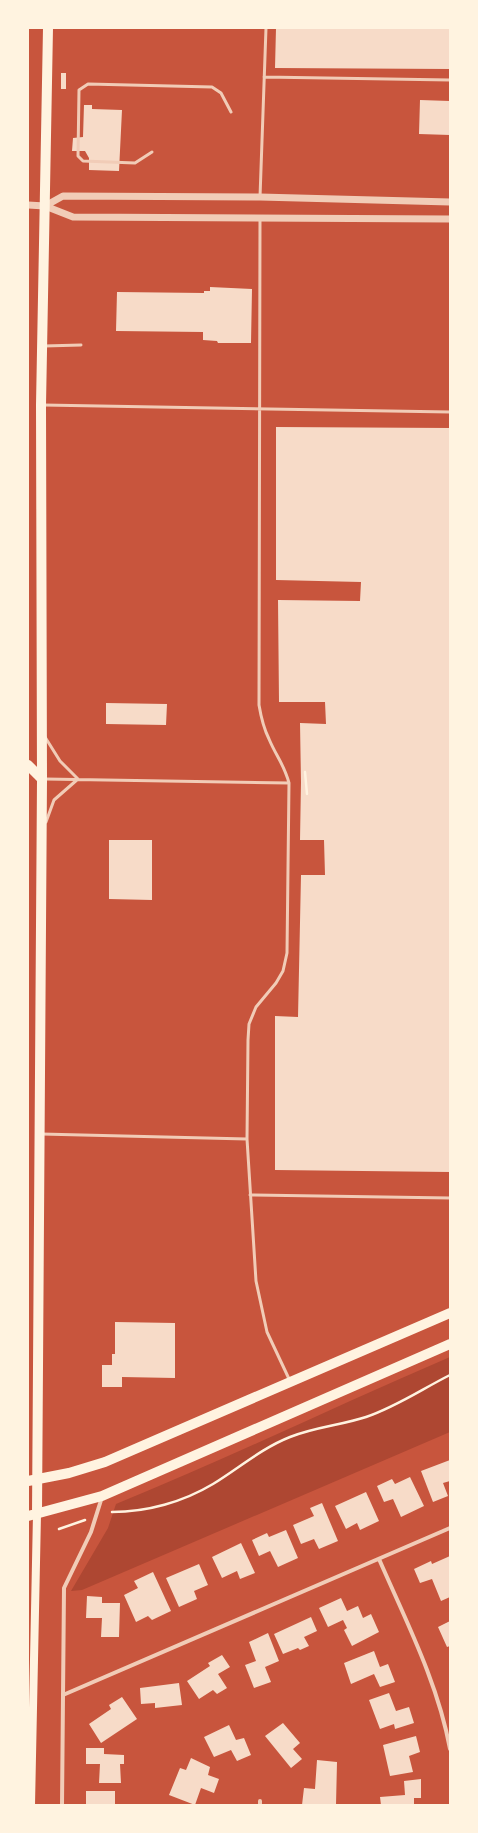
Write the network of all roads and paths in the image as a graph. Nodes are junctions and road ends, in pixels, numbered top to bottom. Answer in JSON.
{"nodes":[{"id":1,"x":48,"y":28,"type":"edge"},
{"id":2,"x":266,"y":28,"type":"edge"},
{"id":3,"x":264,"y":77,"type":"junction"},
{"id":4,"x":450,"y":80,"type":"edge"},
{"id":5,"x":231,"y":112,"type":"dead end"},
{"id":6,"x":152,"y":152,"type":"dead end"},
{"id":7,"x":260,"y":197,"type":"junction"},
{"id":8,"x":450,"y":202,"type":"edge"},
{"id":9,"x":28,"y":205,"type":"edge"},
{"id":10,"x":45,"y":206,"type":"junction"},
{"id":11,"x":260,"y":218,"type":"junction"},
{"id":12,"x":450,"y":219,"type":"edge"},
{"id":13,"x":81,"y":345,"type":"dead end"},
{"id":14,"x":42,"y":346,"type":"junction"},
{"id":15,"x":41,"y":405,"type":"junction"},
{"id":16,"x":260,"y":409,"type":"junction"},
{"id":17,"x":450,"y":412,"type":"edge"},
{"id":18,"x":42,"y":732,"type":"junction"},
{"id":19,"x":28,"y":765,"type":"edge"},
{"id":20,"x":305,"y":772,"type":"dead end"},
{"id":21,"x":42,"y":779,"type":"junction"},
{"id":22,"x":78,"y":779,"type":"junction"},
{"id":23,"x":289,"y":783,"type":"junction"},
{"id":24,"x":306,"y":794,"type":"dead end"},
{"id":25,"x":42,"y":833,"type":"junction"},
{"id":26,"x":40,"y":1134,"type":"junction"},
{"id":27,"x":247,"y":1139,"type":"junction"},
{"id":28,"x":250,"y":1195,"type":"junction"},
{"id":29,"x":450,"y":1198,"type":"edge"},
{"id":30,"x":450,"y":1313,"type":"edge"},
{"id":31,"x":450,"y":1344,"type":"edge"},
{"id":32,"x":450,"y":1375,"type":"edge"},
{"id":33,"x":290,"y":1382,"type":"junction"},
{"id":34,"x":33,"y":1480,"type":"edge"},
{"id":35,"x":102,"y":1496,"type":"junction"},
{"id":36,"x":112,"y":1512,"type":"dead end"},
{"id":37,"x":33,"y":1515,"type":"edge"},
{"id":38,"x":85,"y":1520,"type":"dead end"},
{"id":39,"x":450,"y":1528,"type":"edge"},
{"id":40,"x":60,"y":1529,"type":"dead end"},
{"id":41,"x":379,"y":1559,"type":"junction"},
{"id":42,"x":63,"y":1695,"type":"junction"},
{"id":43,"x":450,"y":1749,"type":"edge"},
{"id":44,"x":31,"y":1805,"type":"edge"},
{"id":45,"x":62,"y":1805,"type":"edge"}],
"edges":[{"from":1,"to":10,"type":"main road"},
{"from":2,"to":3,"type":"lane"},
{"from":3,"to":4,"type":"lane"},
{"from":3,"to":7,"type":"lane"},
{"from":5,"to":6,"type":"lane"},
{"from":7,"to":8,"type":"street"},
{"from":7,"to":10,"type":"street"},
{"from":9,"to":10,"type":"street"},
{"from":10,"to":11,"type":"street"},
{"from":10,"to":14,"type":"main road"},
{"from":11,"to":12,"type":"street"},
{"from":11,"to":16,"type":"lane"},
{"from":13,"to":14,"type":"lane"},
{"from":14,"to":15,"type":"main road"},
{"from":15,"to":16,"type":"lane"},
{"from":15,"to":18,"type":"main road"},
{"from":16,"to":17,"type":"lane"},
{"from":16,"to":23,"type":"lane"},
{"from":18,"to":21,"type":"main road"},
{"from":18,"to":22,"type":"lane"},
{"from":19,"to":21,"type":"main road"},
{"from":20,"to":24,"type":"path"},
{"from":21,"to":22,"type":"lane"},
{"from":21,"to":25,"type":"main road"},
{"from":22,"to":23,"type":"lane"},
{"from":22,"to":25,"type":"lane"},
{"from":23,"to":27,"type":"lane"},
{"from":25,"to":26,"type":"main road"},
{"from":26,"to":27,"type":"lane"},
{"from":26,"to":34,"type":"main road"},
{"from":27,"to":28,"type":"lane"},
{"from":28,"to":29,"type":"lane"},
{"from":28,"to":33,"type":"lane"},
{"from":30,"to":33,"type":"main road"},
{"from":31,"to":35,"type":"main road"},
{"from":32,"to":36,"type":"path"},
{"from":33,"to":34,"type":"main road"},
{"from":34,"to":37,"type":"main road"},
{"from":35,"to":37,"type":"main road"},
{"from":35,"to":42,"type":"street"},
{"from":37,"to":44,"type":"main road"},
{"from":38,"to":40,"type":"path"},
{"from":39,"to":41,"type":"street"},
{"from":41,"to":42,"type":"street"},
{"from":41,"to":43,"type":"street"},
{"from":42,"to":45,"type":"street"}]}
